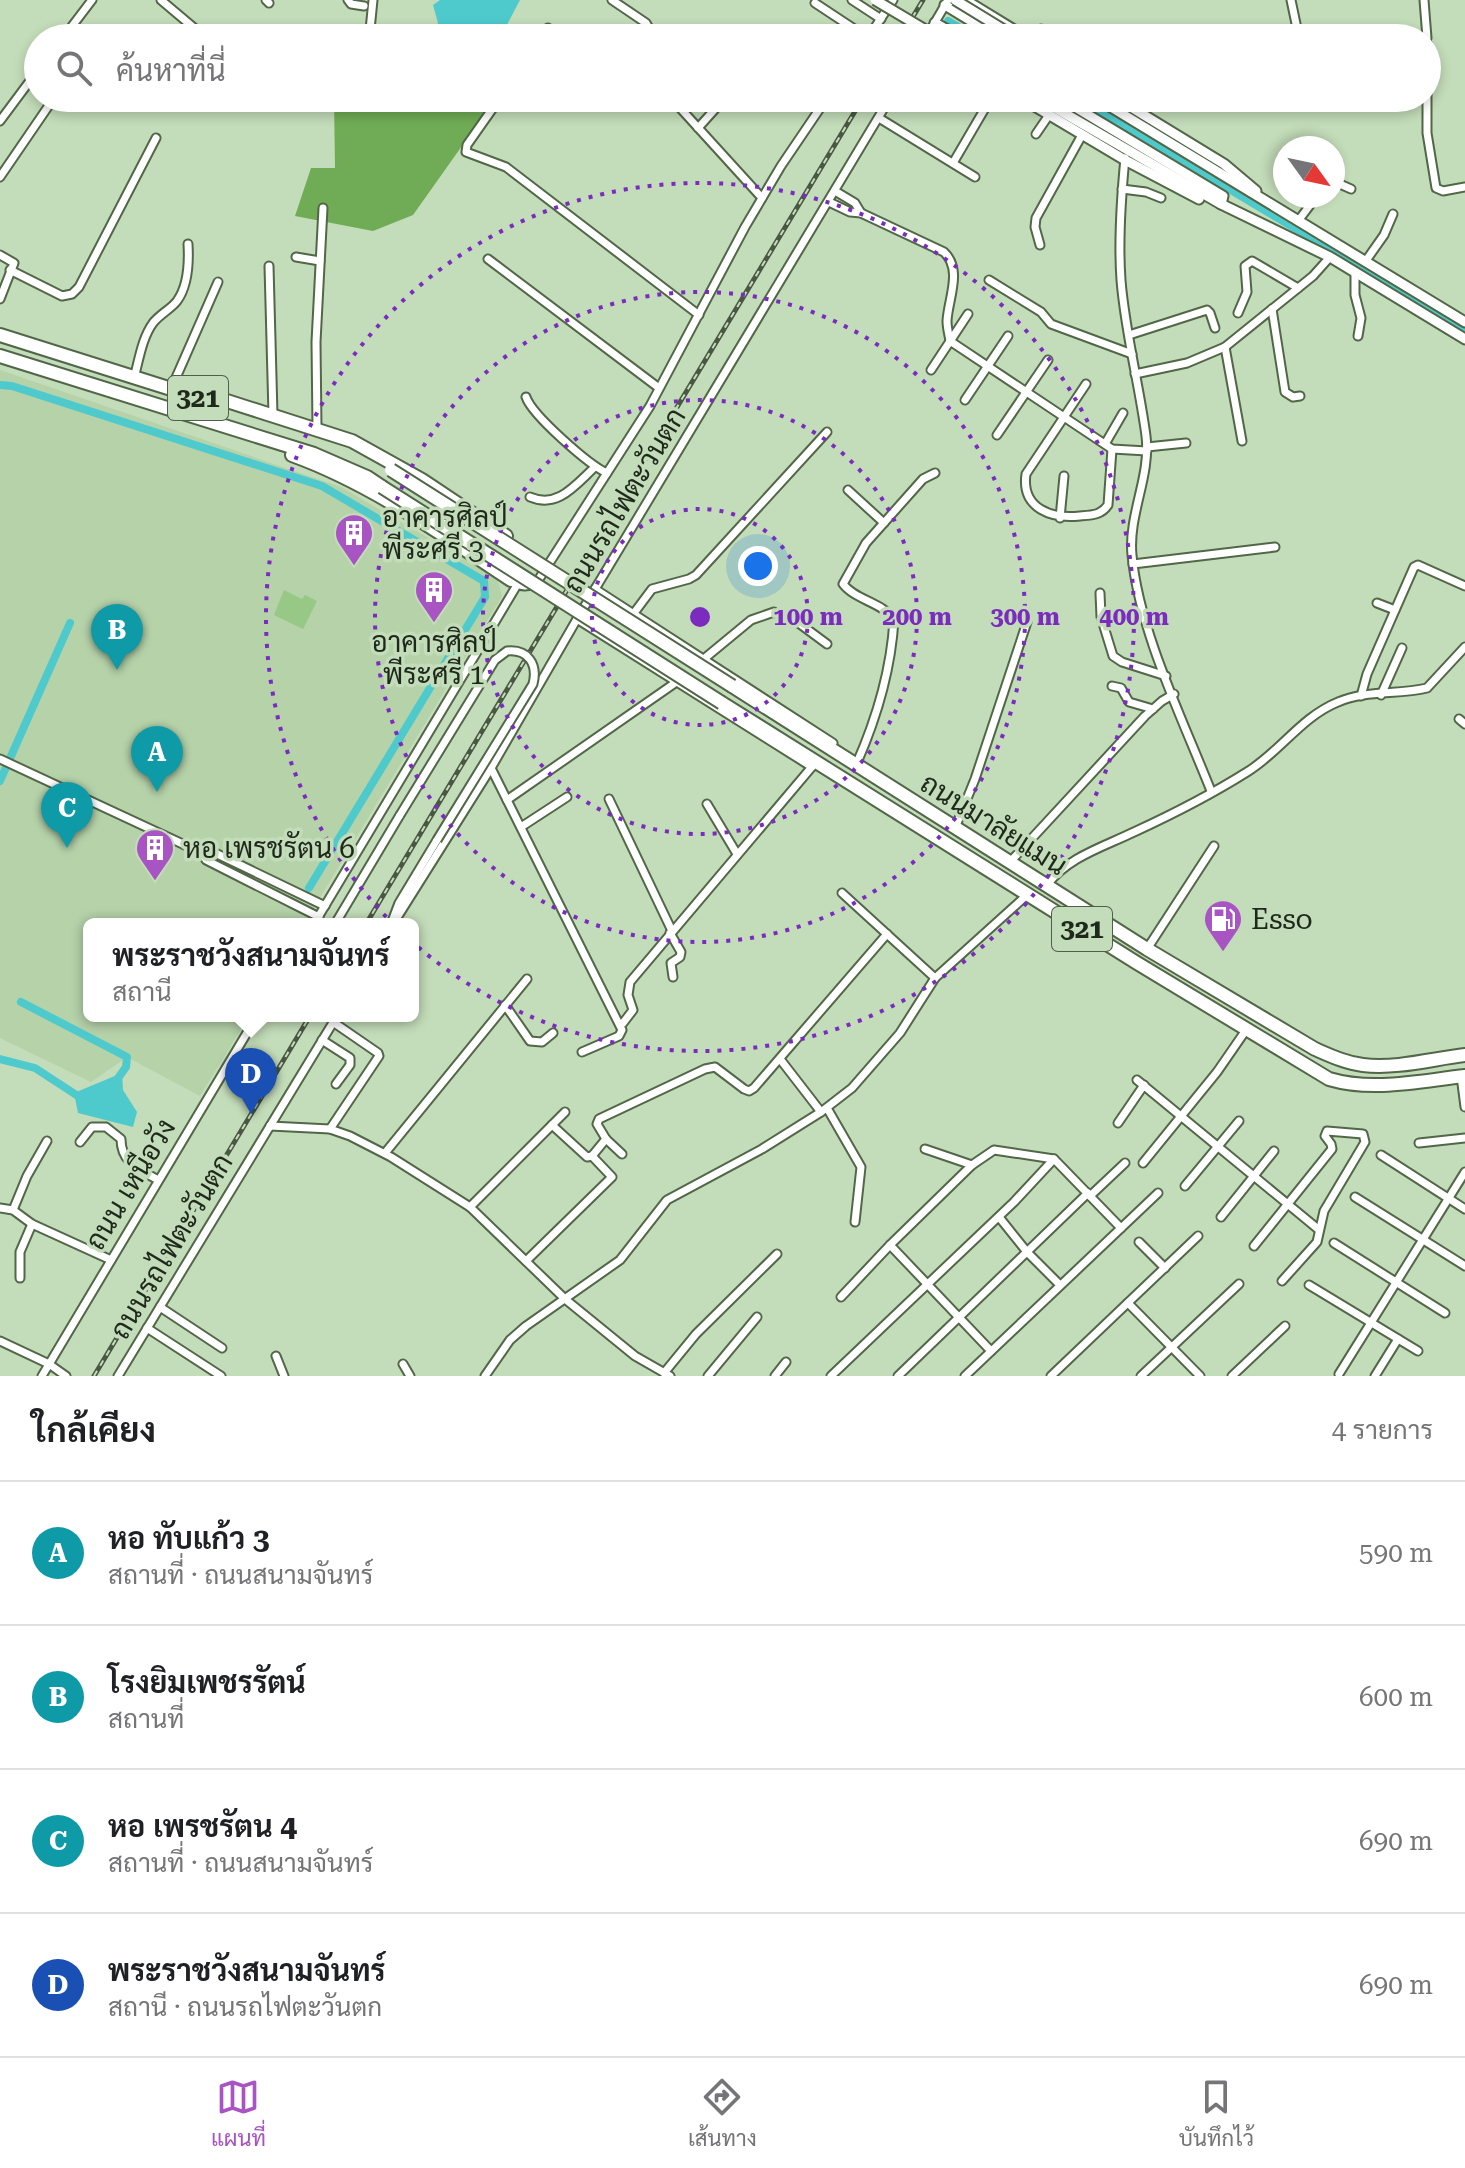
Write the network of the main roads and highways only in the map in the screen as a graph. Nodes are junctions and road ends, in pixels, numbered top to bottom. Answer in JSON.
{"nodes":[{"id":1,"x":0,"y":335,"type":"edge"},
{"id":2,"x":0,"y":356,"type":"edge"},
{"id":3,"x":174,"y":390,"type":"junction"},
{"id":4,"x":245,"y":433,"type":"junction"},
{"id":5,"x":548,"y":564,"type":"road end"},
{"id":6,"x":514,"y":583,"type":"road end"},
{"id":7,"x":1465,"y":1055,"type":"edge"},
{"id":8,"x":1463,"y":1076,"type":"edge"}],
"edges":[{"from":1,"to":3,"type":"highway","name":"ถนนมาลัยแมน","number":"321"},
{"from":2,"to":4,"type":"highway","name":"ถนนมาลัยแมน","number":"321"},
{"from":3,"to":5,"type":"highway"},
{"from":3,"to":7,"type":"highway","name":"ถนนมาลัยแมน","number":"321","bridge":true},
{"from":4,"to":6,"type":"highway"},
{"from":4,"to":8,"type":"highway","name":"ถนนมาลัยแมน","number":"321","bridge":true}]}
